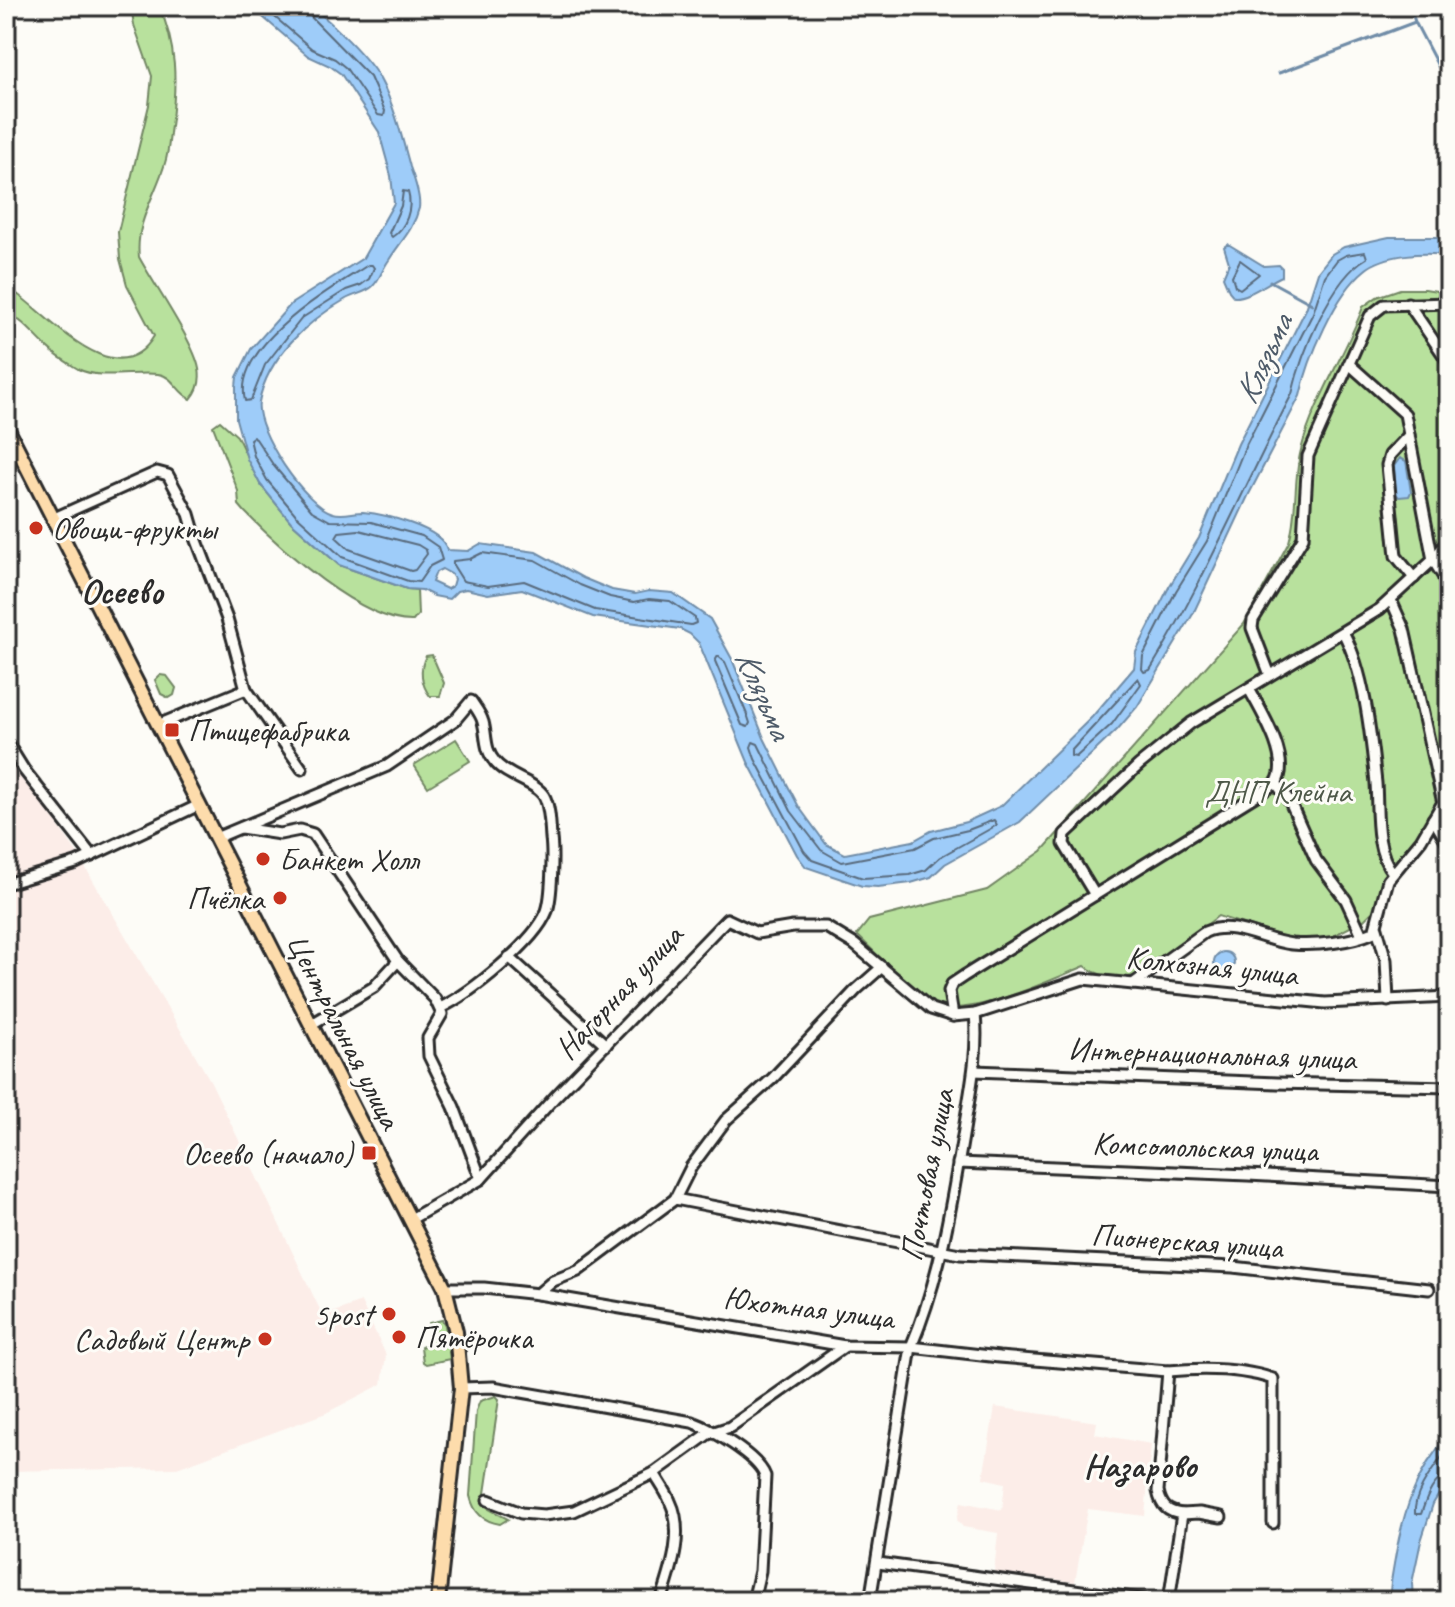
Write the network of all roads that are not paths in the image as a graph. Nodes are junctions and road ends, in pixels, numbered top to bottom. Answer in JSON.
{"nodes":[{"id":1,"x":1408,"y":303,"type":"junction"},
{"id":2,"x":1449,"y":303,"type":"edge"},
{"id":3,"x":1449,"y":363,"type":"edge"},
{"id":4,"x":1349,"y":364,"type":"junction"},
{"id":5,"x":6,"y":426,"type":"edge"},
{"id":6,"x":1409,"y":435,"type":"junction"},
{"id":7,"x":52,"y":519,"type":"junction"},
{"id":8,"x":1449,"y":539,"type":"edge"},
{"id":9,"x":1433,"y":560,"type":"junction"},
{"id":10,"x":1414,"y":578,"type":"junction"},
{"id":11,"x":1449,"y":594,"type":"edge"},
{"id":12,"x":1391,"y":600,"type":"junction"},
{"id":13,"x":1343,"y":632,"type":"junction"},
{"id":14,"x":1270,"y":675,"type":"junction"},
{"id":15,"x":246,"y":689,"type":"junction"},
{"id":16,"x":1249,"y":689,"type":"junction"},
{"id":17,"x":158,"y":725,"type":"junction"},
{"id":18,"x":6,"y":741,"type":"edge"},
{"id":19,"x":302,"y":769,"type":"dead end"},
{"id":20,"x":1276,"y":783,"type":"junction"},
{"id":21,"x":1449,"y":792,"type":"edge"},
{"id":22,"x":1443,"y":803,"type":"junction"},
{"id":23,"x":199,"y":805,"type":"junction"},
{"id":24,"x":1433,"y":819,"type":"junction"},
{"id":25,"x":234,"y":828,"type":"junction"},
{"id":26,"x":216,"y":838,"type":"junction"},
{"id":27,"x":1449,"y":845,"type":"edge"},
{"id":28,"x":92,"y":856,"type":"junction"},
{"id":29,"x":1393,"y":873,"type":"junction"},
{"id":30,"x":6,"y":884,"type":"edge"},
{"id":31,"x":1095,"y":895,"type":"junction"},
{"id":32,"x":1377,"y":928,"type":"junction"},
{"id":33,"x":1362,"y":935,"type":"junction"},
{"id":34,"x":509,"y":957,"type":"junction"},
{"id":35,"x":398,"y":961,"type":"junction"},
{"id":36,"x":879,"y":964,"type":"junction"},
{"id":37,"x":1133,"y":984,"type":"junction"},
{"id":38,"x":1449,"y":997,"type":"edge"},
{"id":39,"x":1388,"y":1001,"type":"junction"},
{"id":40,"x":440,"y":1008,"type":"junction"},
{"id":41,"x":975,"y":1014,"type":"junction"},
{"id":42,"x":953,"y":1016,"type":"junction"},
{"id":43,"x":312,"y":1024,"type":"junction"},
{"id":44,"x":606,"y":1045,"type":"junction"},
{"id":45,"x":974,"y":1071,"type":"junction"},
{"id":46,"x":1449,"y":1087,"type":"edge"},
{"id":47,"x":958,"y":1163,"type":"junction"},
{"id":48,"x":481,"y":1179,"type":"junction"},
{"id":49,"x":1449,"y":1186,"type":"edge"},
{"id":50,"x":675,"y":1199,"type":"junction"},
{"id":51,"x":411,"y":1219,"type":"junction"},
{"id":52,"x":940,"y":1250,"type":"junction"},
{"id":53,"x":445,"y":1288,"type":"junction"},
{"id":54,"x":1429,"y":1289,"type":"dead end"},
{"id":55,"x":538,"y":1294,"type":"junction"},
{"id":56,"x":845,"y":1346,"type":"junction"},
{"id":57,"x":911,"y":1347,"type":"junction"},
{"id":58,"x":1168,"y":1371,"type":"junction"},
{"id":59,"x":461,"y":1388,"type":"junction"},
{"id":60,"x":717,"y":1433,"type":"junction"},
{"id":61,"x":654,"y":1473,"type":"junction"},
{"id":62,"x":488,"y":1500,"type":"dead end"},
{"id":63,"x":1182,"y":1514,"type":"junction"},
{"id":64,"x":1221,"y":1517,"type":"dead end"},
{"id":65,"x":1273,"y":1523,"type":"dead end"},
{"id":66,"x":878,"y":1563,"type":"junction"},
{"id":67,"x":438,"y":1601,"type":"edge"},
{"id":68,"x":661,"y":1601,"type":"edge"},
{"id":69,"x":753,"y":1601,"type":"edge"},
{"id":70,"x":870,"y":1601,"type":"edge"},
{"id":71,"x":1155,"y":1601,"type":"edge"},
{"id":72,"x":1169,"y":1601,"type":"edge"}],
"edges":[{"from":1,"to":2,"type":"street"},
{"from":1,"to":3,"type":"street"},
{"from":1,"to":4,"type":"street"},
{"from":4,"to":6,"type":"street"},
{"from":4,"to":14,"type":"street"},
{"from":5,"to":7,"type":"main road","name":"Центральная улица"},
{"from":6,"to":9,"type":"street"},
{"from":6,"to":10,"type":"street"},
{"from":7,"to":15,"type":"street"},
{"from":7,"to":17,"type":"main road","name":"Центральная улица"},
{"from":8,"to":9,"type":"street"},
{"from":9,"to":10,"type":"street"},
{"from":9,"to":11,"type":"street"},
{"from":10,"to":12,"type":"street"},
{"from":12,"to":13,"type":"street"},
{"from":12,"to":22,"type":"street"},
{"from":13,"to":14,"type":"street"},
{"from":13,"to":29,"type":"street"},
{"from":14,"to":16,"type":"street"},
{"from":15,"to":17,"type":"street"},
{"from":15,"to":19,"type":"street"},
{"from":16,"to":20,"type":"street"},
{"from":16,"to":31,"type":"street"},
{"from":17,"to":23,"type":"main road","name":"Центральная улица"},
{"from":18,"to":28,"type":"street"},
{"from":20,"to":31,"type":"street"},
{"from":20,"to":33,"type":"street"},
{"from":21,"to":22,"type":"street"},
{"from":22,"to":24,"type":"street"},
{"from":23,"to":26,"type":"main road","name":"Центральная улица"},
{"from":23,"to":28,"type":"street"},
{"from":24,"to":27,"type":"street"},
{"from":24,"to":29,"type":"street"},
{"from":25,"to":26,"type":"street"},
{"from":25,"to":34,"type":"street"},
{"from":25,"to":35,"type":"street"},
{"from":26,"to":43,"type":"main road","name":"Центральная улица"},
{"from":28,"to":30,"type":"street"},
{"from":29,"to":32,"type":"street"},
{"from":31,"to":42,"type":"street"},
{"from":32,"to":33,"type":"street"},
{"from":32,"to":39,"type":"street"},
{"from":33,"to":37,"type":"street"},
{"from":34,"to":40,"type":"street"},
{"from":34,"to":44,"type":"street"},
{"from":35,"to":40,"type":"street"},
{"from":35,"to":43,"type":"street"},
{"from":36,"to":42,"type":"street"},
{"from":36,"to":44,"type":"street","name":"Нагорная улица"},
{"from":36,"to":50,"type":"street"},
{"from":37,"to":39,"type":"street","name":"Колхозная улица"},
{"from":37,"to":41,"type":"street","name":"Колхозная улица"},
{"from":38,"to":39,"type":"street","name":"Колхозная улица"},
{"from":40,"to":48,"type":"street"},
{"from":41,"to":42,"type":"street"},
{"from":41,"to":45,"type":"street","name":"Почтовая улица"},
{"from":43,"to":51,"type":"main road","name":"Центральная улица"},
{"from":44,"to":48,"type":"street","name":"Нагорная улица"},
{"from":45,"to":46,"type":"street","name":"Интернациональная улица"},
{"from":45,"to":47,"type":"street","name":"Почтовая улица"},
{"from":47,"to":49,"type":"street","name":"Комсомольская улица"},
{"from":47,"to":52,"type":"street","name":"Почтовая улица"},
{"from":48,"to":51,"type":"street","name":"Нагорная улица"},
{"from":50,"to":52,"type":"street","name":"Пионерская улица"},
{"from":50,"to":55,"type":"street"},
{"from":51,"to":53,"type":"main road","name":"Центральная улица"},
{"from":52,"to":54,"type":"street","name":"Пионерская улица"},
{"from":52,"to":57,"type":"street","name":"Почтовая улица"},
{"from":53,"to":55,"type":"street","name":"Юхотная улица"},
{"from":53,"to":59,"type":"main road","name":"Центральная улица"},
{"from":55,"to":56,"type":"street","name":"Юхотная улица"},
{"from":56,"to":57,"type":"street","name":"Юхотная улица"},
{"from":56,"to":60,"type":"street"},
{"from":57,"to":58,"type":"street","name":"Юхотная улица"},
{"from":57,"to":66,"type":"street","name":"Почтовая улица"},
{"from":58,"to":63,"type":"street"},
{"from":58,"to":65,"type":"street","name":"Юхотная улица"},
{"from":59,"to":60,"type":"street"},
{"from":59,"to":67,"type":"main road","name":"Центральная улица"},
{"from":60,"to":61,"type":"street"},
{"from":60,"to":69,"type":"street"},
{"from":61,"to":62,"type":"street"},
{"from":61,"to":68,"type":"street"},
{"from":63,"to":64,"type":"street"},
{"from":63,"to":72,"type":"street"},
{"from":66,"to":70,"type":"street","name":"Почтовая улица"},
{"from":66,"to":71,"type":"street"}]}
